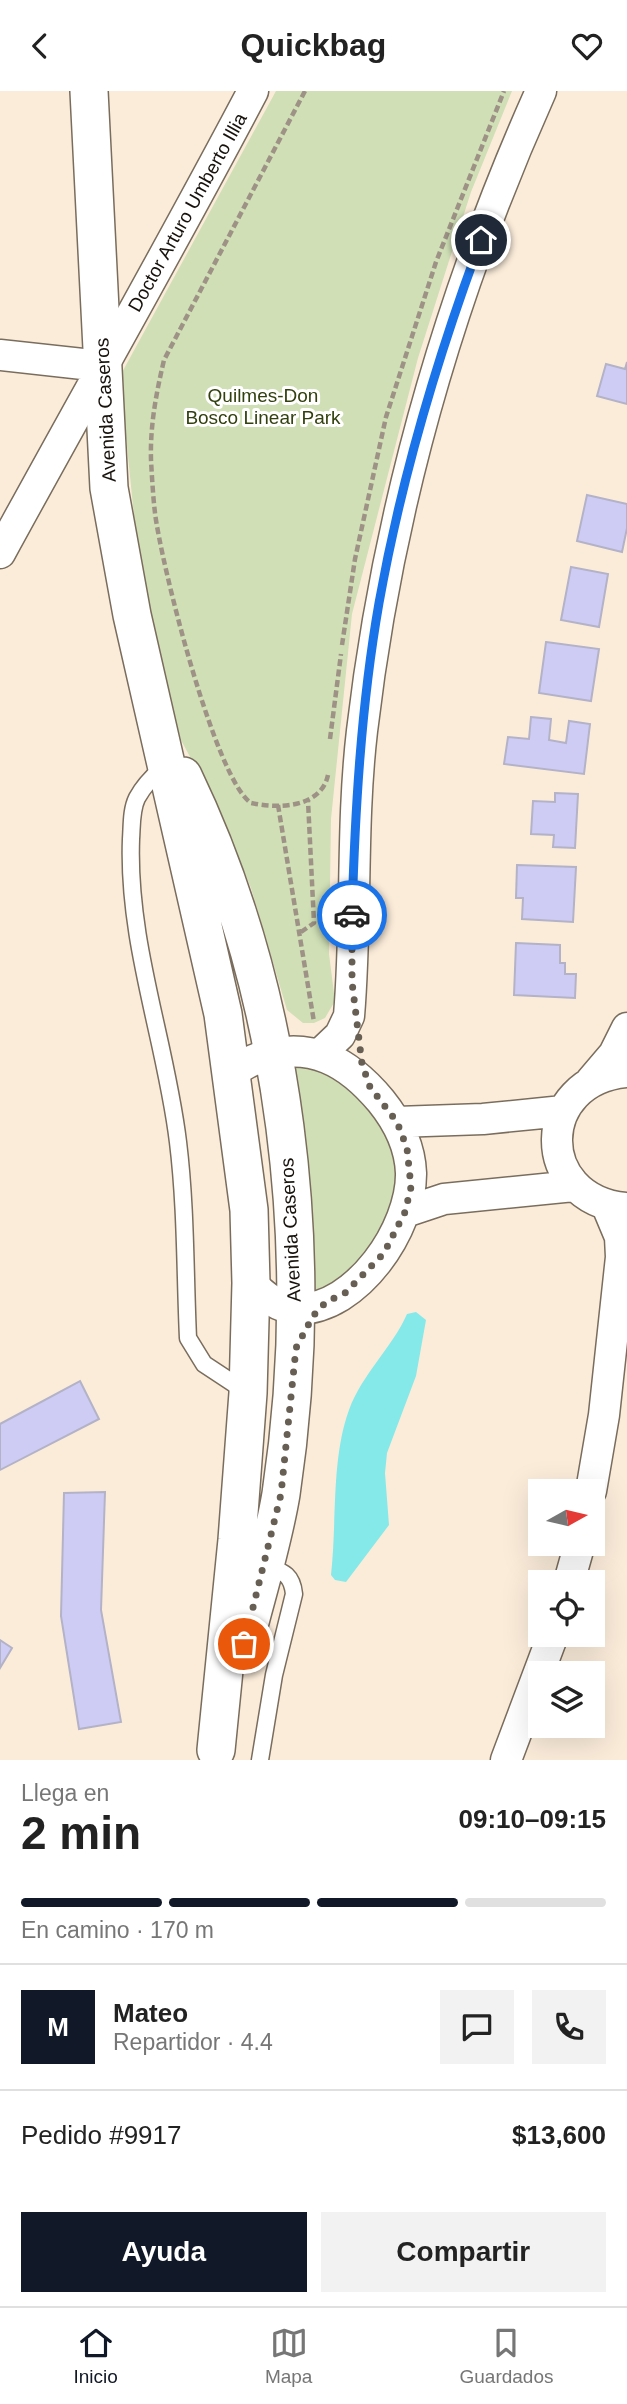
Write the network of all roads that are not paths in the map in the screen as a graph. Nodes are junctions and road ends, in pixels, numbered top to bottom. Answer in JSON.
{"nodes":[{"id":1,"x":89,"y":91,"type":"edge"},
{"id":2,"x":253,"y":91,"type":"edge"},
{"id":3,"x":541,"y":91,"type":"edge"},
{"id":4,"x":0,"y":355,"type":"edge"},
{"id":5,"x":101,"y":366,"type":"junction"},
{"id":6,"x":0,"y":553,"type":"edge"},
{"id":7,"x":158,"y":724,"type":"junction"},
{"id":8,"x":165,"y":766,"type":"junction"},
{"id":9,"x":258,"y":978,"type":"junction"},
{"id":10,"x":352,"y":982,"type":"junction"},
{"id":11,"x":627,"y":1028,"type":"edge"},
{"id":12,"x":272,"y":1053,"type":"junction"},
{"id":13,"x":315,"y":1053,"type":"junction"},
{"id":14,"x":627,"y":1072,"type":"edge"},
{"id":15,"x":232,"y":1073,"type":"junction"},
{"id":16,"x":591,"y":1080,"type":"junction"},
{"id":17,"x":370,"y":1087,"type":"junction"},
{"id":18,"x":563,"y":1111,"type":"junction"},
{"id":19,"x":397,"y":1122,"type":"junction"},
{"id":20,"x":574,"y":1186,"type":"junction"},
{"id":21,"x":617,"y":1207,"type":"edge"},
{"id":22,"x":405,"y":1212,"type":"junction"},
{"id":23,"x":624,"y":1250,"type":"edge"},
{"id":24,"x":251,"y":1283,"type":"junction"},
{"id":25,"x":310,"y":1306,"type":"junction"},
{"id":26,"x":248,"y":1394,"type":"junction"},
{"id":27,"x":593,"y":1479,"type":"edge"},
{"id":28,"x":265,"y":1565,"type":"junction"},
{"id":29,"x":548,"y":1647,"type":"edge"},
{"id":30,"x":214,"y":1755,"type":"edge"},
{"id":31,"x":260,"y":1760,"type":"edge"},
{"id":32,"x":506,"y":1760,"type":"edge"}],
"edges":[{"from":1,"to":5,"type":"street","name":"Avenida Caseros"},
{"from":2,"to":5,"type":"street","name":"Doctor Arturo Umberto Illia"},
{"from":3,"to":10,"type":"street"},
{"from":4,"to":5,"type":"street"},
{"from":5,"to":6,"type":"street","name":"Doctor Arturo Umberto Illia"},
{"from":5,"to":7,"type":"street","name":"Avenida Caseros"},
{"from":7,"to":8,"type":"street","name":"Avenida Caseros"},
{"from":7,"to":9,"type":"street","name":"Avenida Caseros"},
{"from":8,"to":15,"type":"street","name":"Avenida Caseros"},
{"from":8,"to":26,"type":"lane"},
{"from":9,"to":12,"type":"street","name":"Avenida Caseros"},
{"from":9,"to":13,"type":"street"},
{"from":10,"to":13,"type":"street"},
{"from":10,"to":17,"type":"street"},
{"from":11,"to":16,"type":"street"},
{"from":12,"to":13,"type":"street"},
{"from":12,"to":15,"type":"street"},
{"from":12,"to":25,"type":"street","name":"Avenida Caseros"},
{"from":13,"to":17,"type":"street"},
{"from":14,"to":16,"type":"street"},
{"from":15,"to":24,"type":"street","name":"Avenida Caseros"},
{"from":16,"to":18,"type":"street"},
{"from":17,"to":19,"type":"street"},
{"from":18,"to":19,"type":"street"},
{"from":18,"to":20,"type":"street"},
{"from":19,"to":22,"type":"street"},
{"from":20,"to":21,"type":"street"},
{"from":20,"to":22,"type":"street"},
{"from":21,"to":23,"type":"street"},
{"from":22,"to":25,"type":"street"},
{"from":23,"to":27,"type":"street"},
{"from":24,"to":25,"type":"street"},
{"from":24,"to":26,"type":"street","name":"Avenida Caseros"},
{"from":25,"to":28,"type":"street","name":"Avenida Caseros"},
{"from":26,"to":30,"type":"street","name":"Avenida Caseros"},
{"from":28,"to":30,"type":"street","name":"Avenida Caseros"},
{"from":28,"to":31,"type":"lane"},
{"from":29,"to":32,"type":"street"}]}
